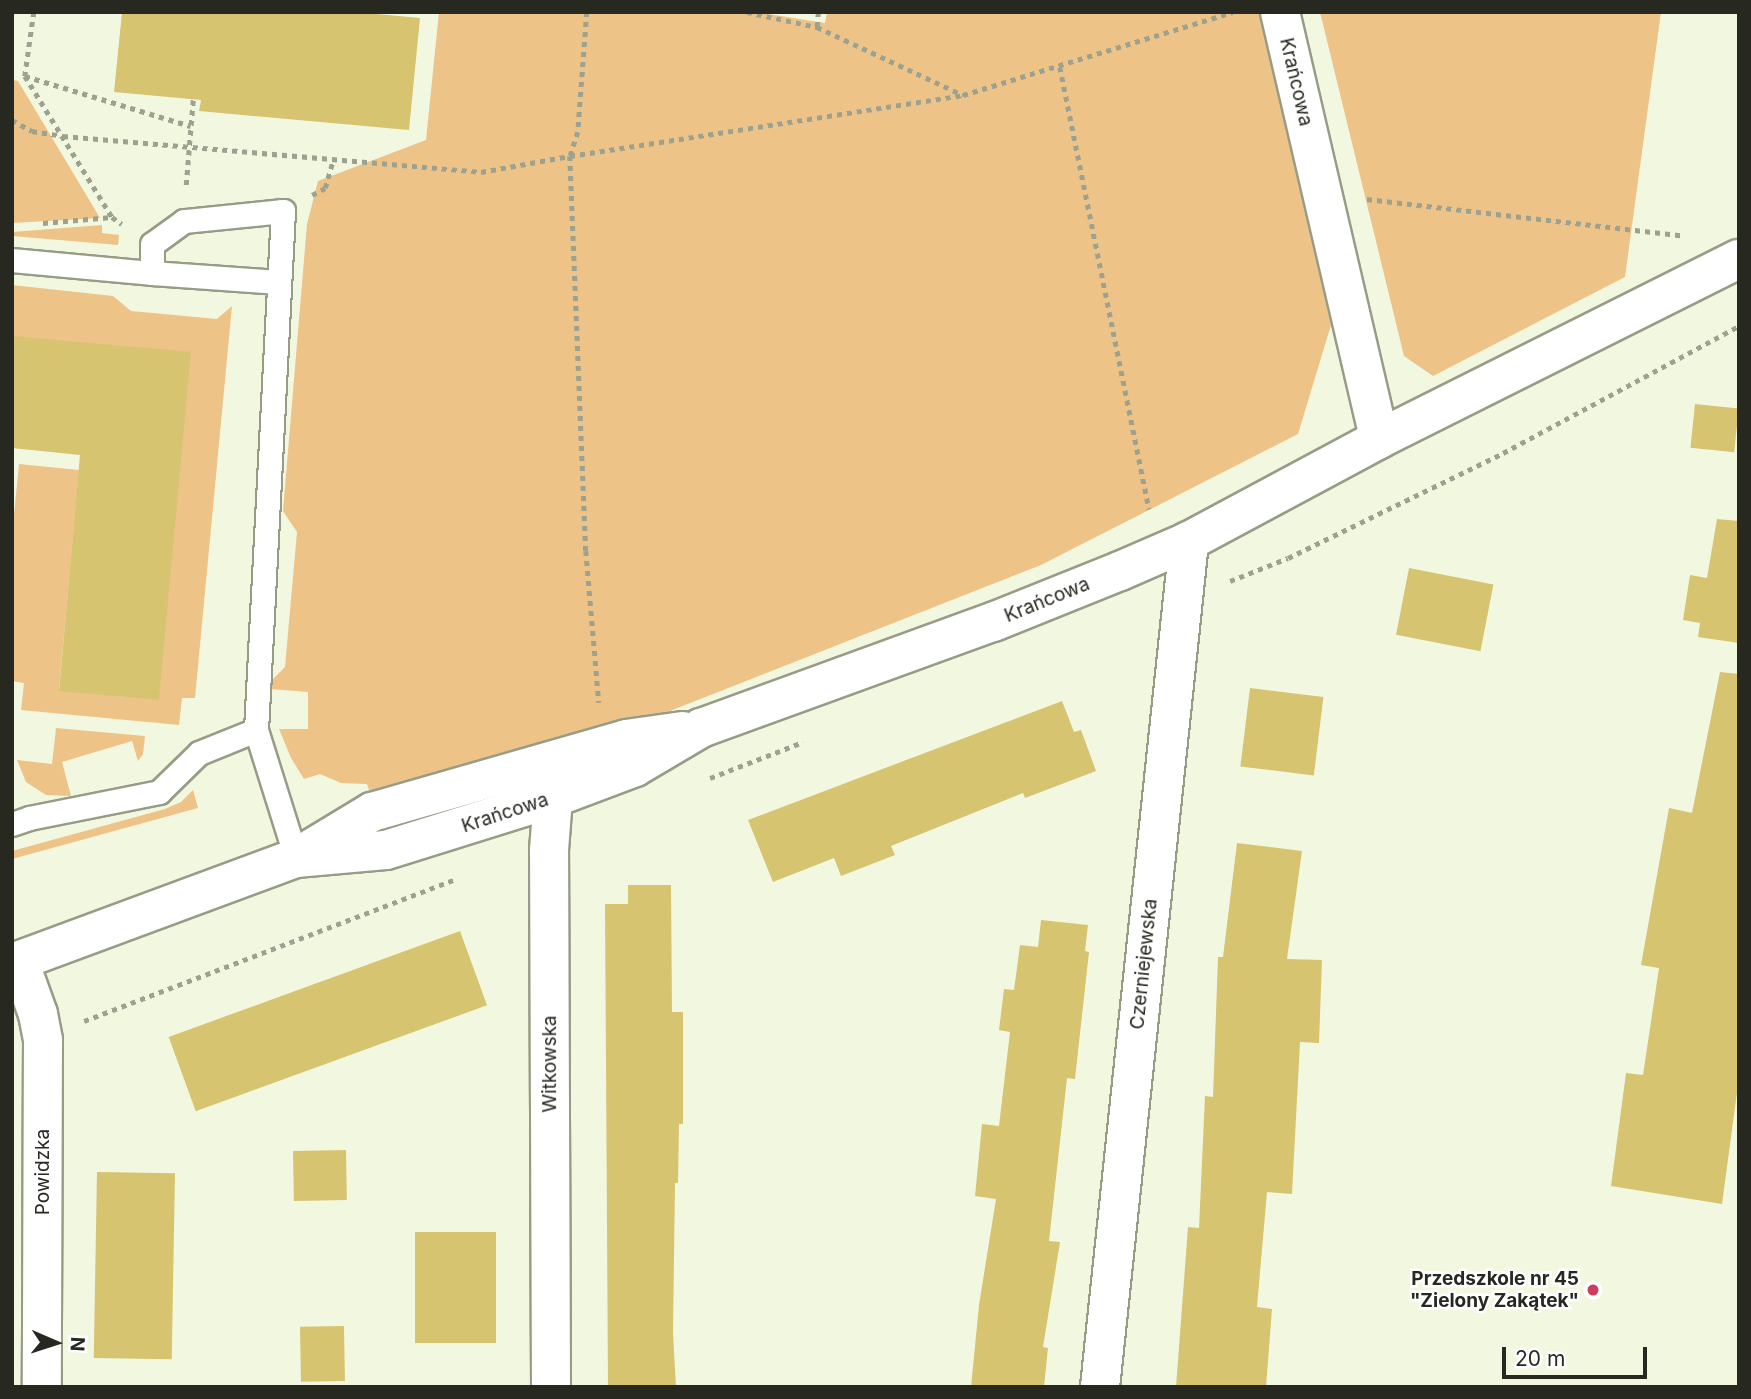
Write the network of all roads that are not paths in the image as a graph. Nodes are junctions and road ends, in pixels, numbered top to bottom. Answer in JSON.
{"nodes":[{"id":1,"x":1280,"y":12,"type":"edge"},
{"id":2,"x":12,"y":260,"type":"edge"},
{"id":3,"x":1728,"y":265,"type":"edge"},
{"id":4,"x":152,"y":273,"type":"junction"},
{"id":5,"x":279,"y":282,"type":"junction"},
{"id":6,"x":1379,"y":439,"type":"junction"},
{"id":7,"x":1189,"y":541,"type":"junction"},
{"id":8,"x":701,"y":728,"type":"junction"},
{"id":9,"x":257,"y":730,"type":"junction"},
{"id":10,"x":584,"y":751,"type":"junction"},
{"id":11,"x":553,"y":798,"type":"junction"},
{"id":12,"x":12,"y":824,"type":"edge"},
{"id":13,"x":296,"y":858,"type":"junction"},
{"id":14,"x":15,"y":962,"type":"edge"},
{"id":15,"x":42,"y":1387,"type":"edge"},
{"id":16,"x":551,"y":1387,"type":"edge"},
{"id":17,"x":1100,"y":1387,"type":"edge"}],
"edges":[{"from":1,"to":6,"type":"street","name":"Krańcowa"},
{"from":2,"to":4,"type":"lane"},
{"from":3,"to":6,"type":"street","name":"Krańcowa"},
{"from":4,"to":5,"type":"lane"},
{"from":4,"to":5,"type":"lane"},
{"from":5,"to":9,"type":"lane"},
{"from":6,"to":7,"type":"street","name":"Krańcowa"},
{"from":7,"to":8,"type":"street","name":"Krańcowa"},
{"from":7,"to":17,"type":"street","name":"Czerniejewska"},
{"from":8,"to":10,"type":"street","name":"Krańcowa"},
{"from":8,"to":11,"type":"street","name":"Krańcowa"},
{"from":9,"to":12,"type":"lane"},
{"from":9,"to":13,"type":"lane"},
{"from":10,"to":11,"type":"street","name":"Witkowska"},
{"from":10,"to":13,"type":"street","name":"Krańcowa"},
{"from":11,"to":13,"type":"street","name":"Krańcowa"},
{"from":11,"to":16,"type":"street","name":"Witkowska"},
{"from":13,"to":14,"type":"street","name":"Krańcowa"},
{"from":14,"to":15,"type":"street","name":"Powidzka"}]}
